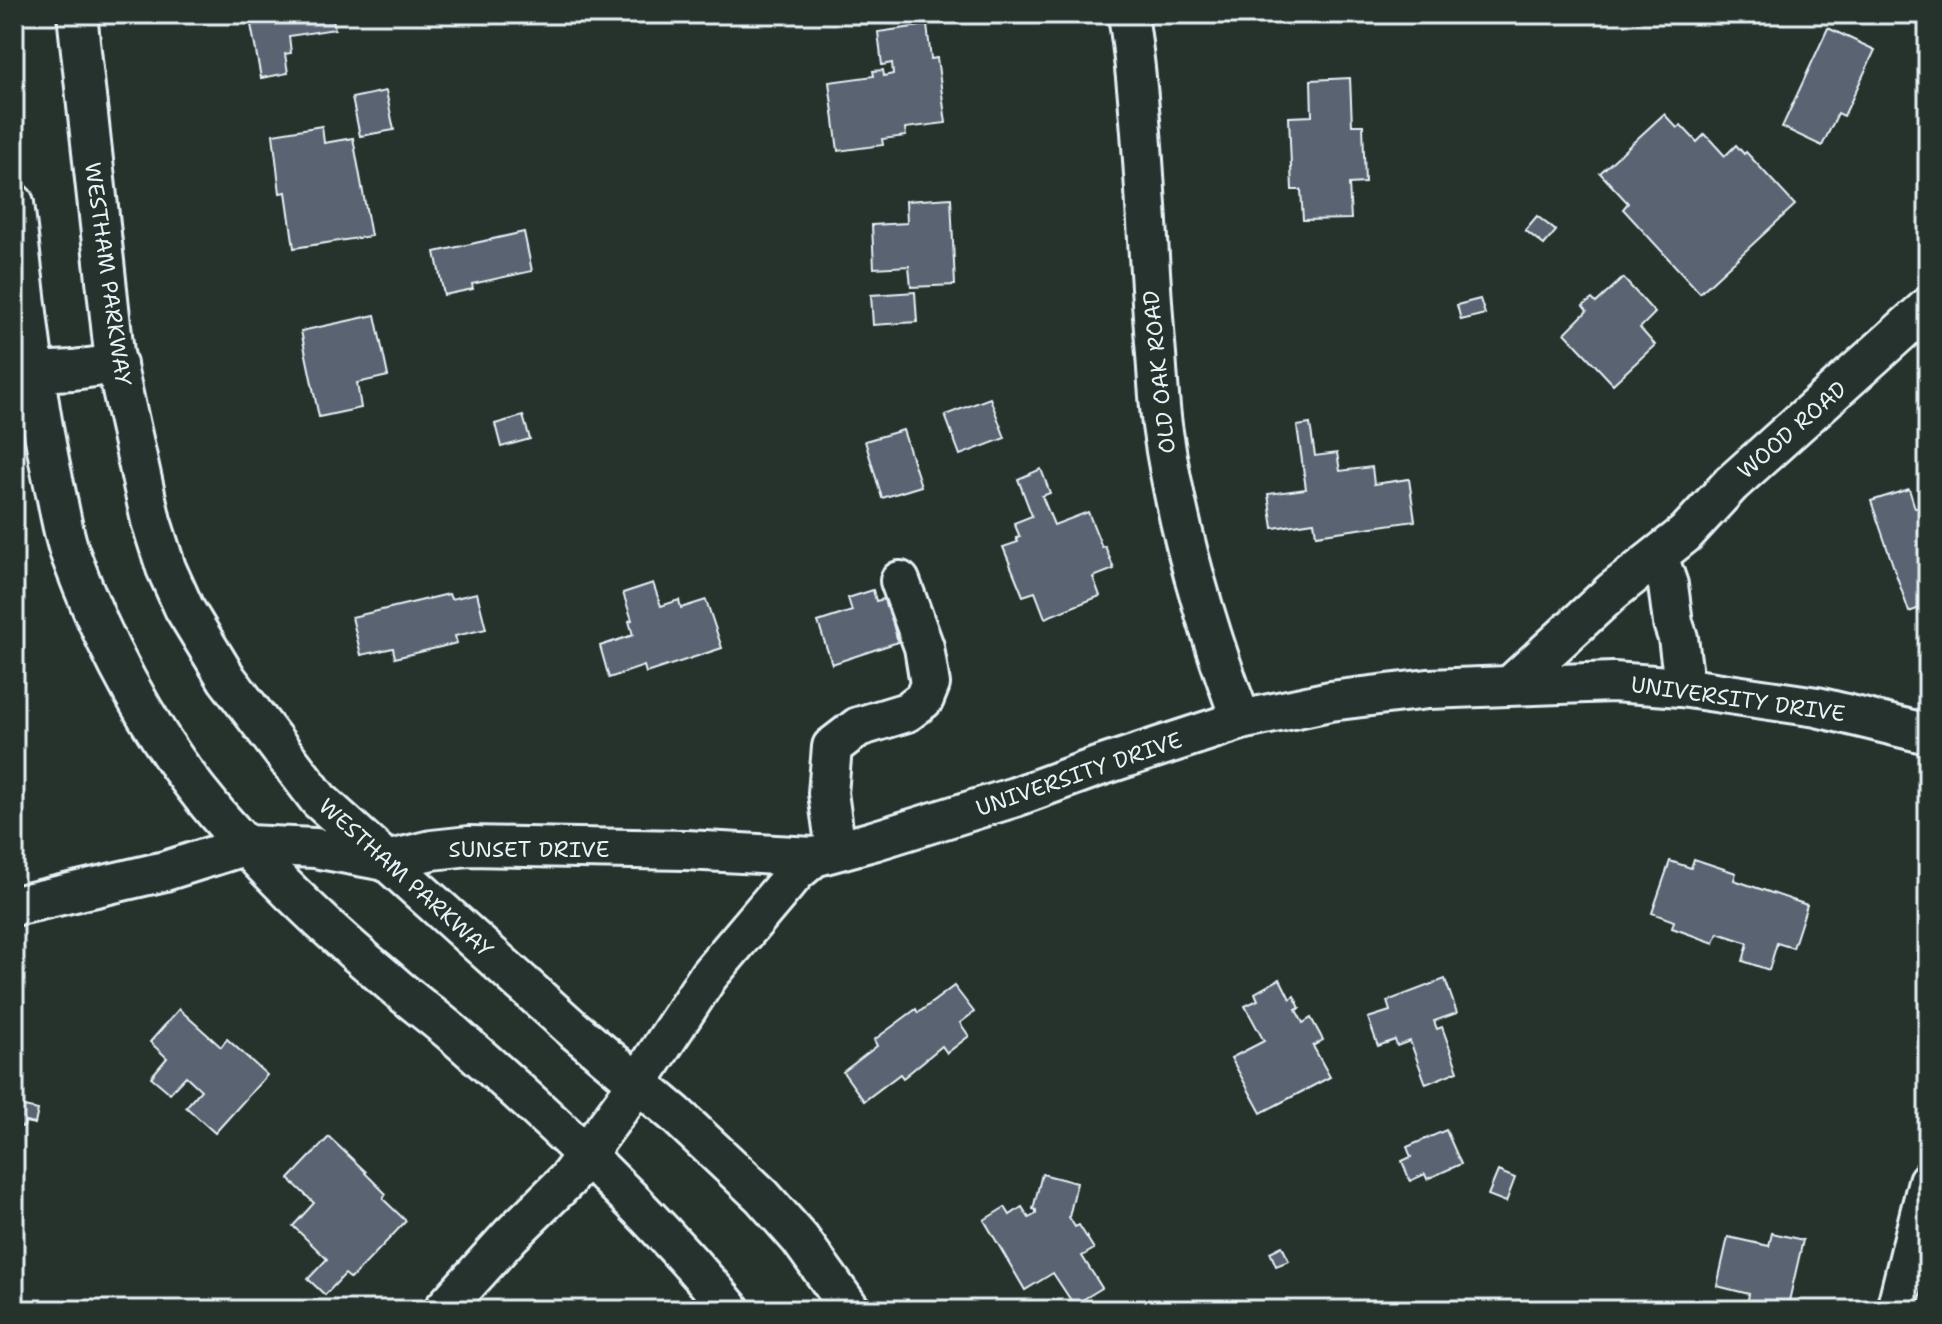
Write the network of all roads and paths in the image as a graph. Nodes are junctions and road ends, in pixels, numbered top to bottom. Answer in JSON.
{"nodes":[{"id":1,"x":77,"y":14,"type":"edge"},
{"id":2,"x":1128,"y":14,"type":"edge"},
{"id":3,"x":14,"y":203,"type":"edge"},
{"id":4,"x":1928,"y":307,"type":"edge"},
{"id":5,"x":117,"y":364,"type":"junction"},
{"id":6,"x":24,"y":372,"type":"edge"},
{"id":7,"x":1658,"y":556,"type":"junction"},
{"id":8,"x":900,"y":581,"type":"dead end"},
{"id":9,"x":1512,"y":684,"type":"junction"},
{"id":10,"x":1681,"y":687,"type":"junction"},
{"id":11,"x":1241,"y":720,"type":"junction"},
{"id":12,"x":1928,"y":734,"type":"edge"},
{"id":13,"x":247,"y":845,"type":"junction"},
{"id":14,"x":825,"y":854,"type":"junction"},
{"id":15,"x":386,"y":861,"type":"junction"},
{"id":16,"x":14,"y":906,"type":"edge"},
{"id":17,"x":638,"y":1083,"type":"junction"},
{"id":18,"x":587,"y":1155,"type":"junction"},
{"id":19,"x":1928,"y":1181,"type":"edge"},
{"id":20,"x":443,"y":1310,"type":"edge"},
{"id":21,"x":731,"y":1310,"type":"edge"},
{"id":22,"x":851,"y":1310,"type":"edge"},
{"id":23,"x":1896,"y":1310,"type":"edge"}],
"edges":[{"from":1,"to":5,"type":"street","name":"WESTHAM PARKWAY"},
{"from":2,"to":11,"type":"street","name":"OLD OAK ROAD"},
{"from":3,"to":6,"type":"street"},
{"from":4,"to":7,"type":"street","name":"WOOD ROAD"},
{"from":5,"to":6,"type":"street"},
{"from":5,"to":15,"type":"street","name":"WESTHAM PARKWAY"},
{"from":6,"to":13,"type":"street"},
{"from":7,"to":9,"type":"street","name":"WOOD ROAD"},
{"from":7,"to":10,"type":"street"},
{"from":8,"to":14,"type":"street"},
{"from":9,"to":10,"type":"street","name":"UNIVERSITY DRIVE"},
{"from":9,"to":11,"type":"street","name":"UNIVERSITY DRIVE"},
{"from":10,"to":12,"type":"street","name":"UNIVERSITY DRIVE"},
{"from":11,"to":14,"type":"street","name":"UNIVERSITY DRIVE"},
{"from":13,"to":15,"type":"street","name":"SUNSET DRIVE"},
{"from":13,"to":16,"type":"street","name":"SUNSET DRIVE"},
{"from":13,"to":18,"type":"street"},
{"from":14,"to":15,"type":"street","name":"SUNSET DRIVE"},
{"from":14,"to":17,"type":"street"},
{"from":15,"to":17,"type":"street","name":"WESTHAM PARKWAY"},
{"from":17,"to":18,"type":"street"},
{"from":17,"to":22,"type":"street","name":"WESTHAM PARKWAY"},
{"from":18,"to":20,"type":"street"},
{"from":18,"to":21,"type":"street"},
{"from":19,"to":23,"type":"street"}]}
